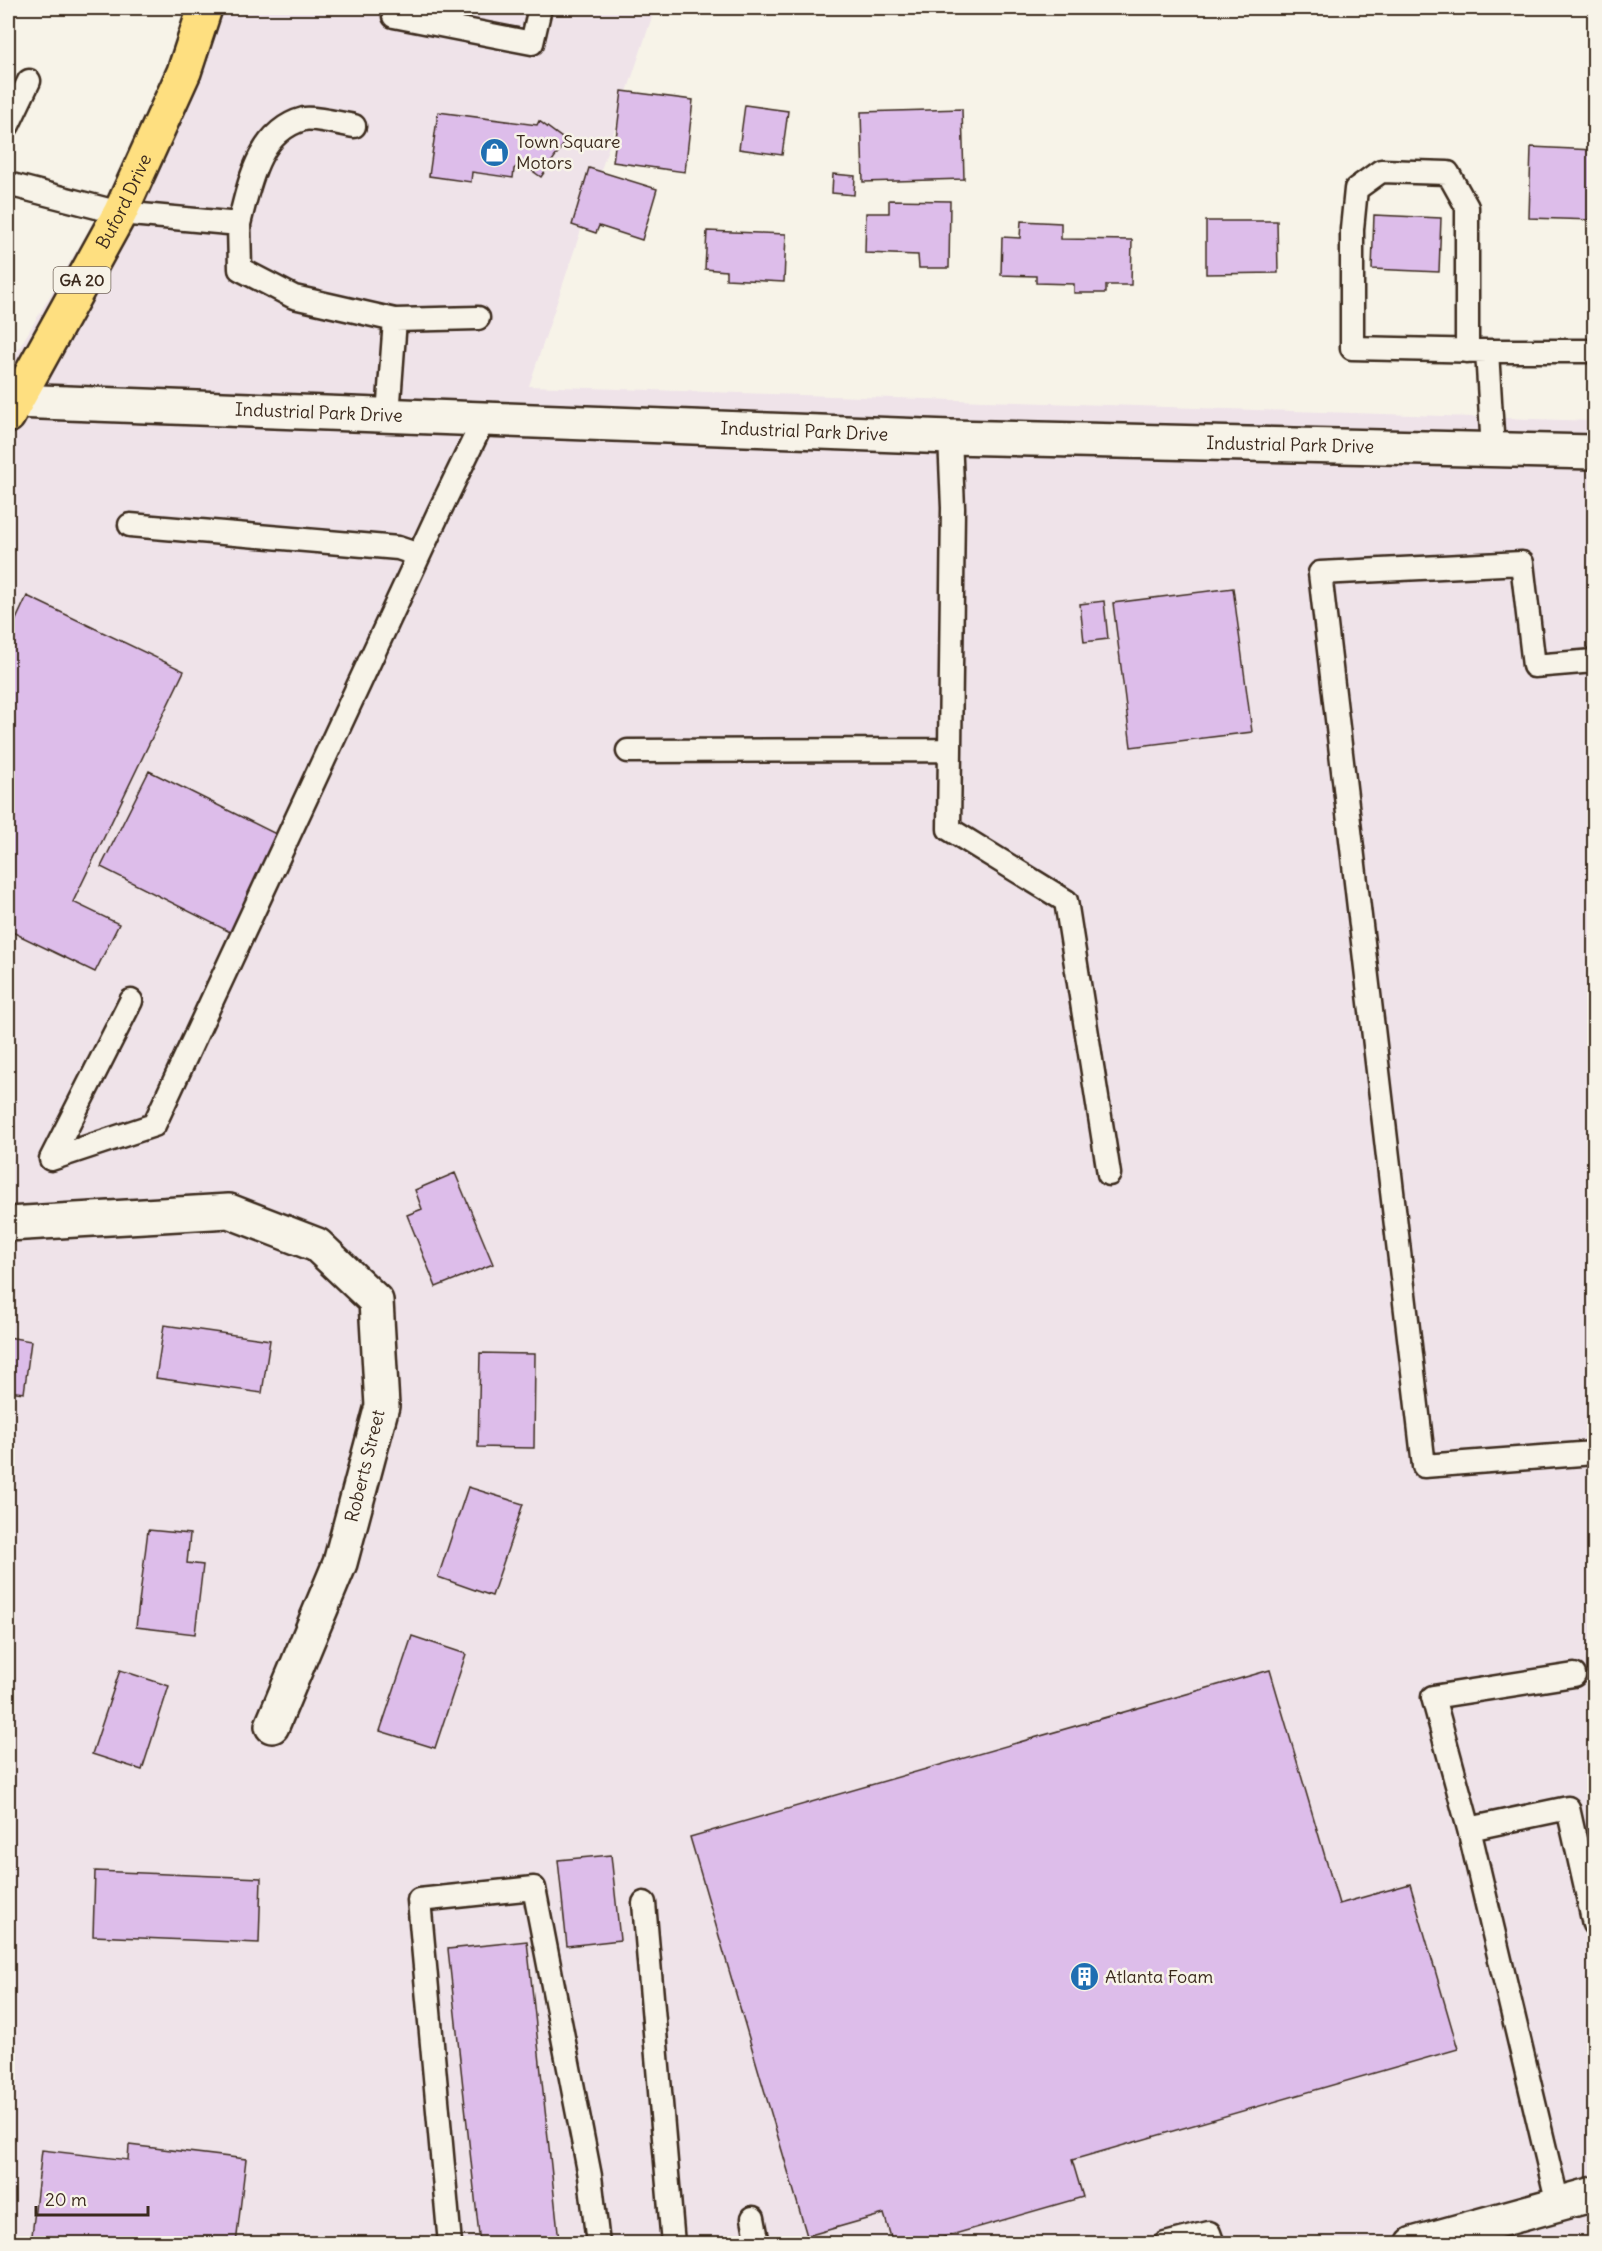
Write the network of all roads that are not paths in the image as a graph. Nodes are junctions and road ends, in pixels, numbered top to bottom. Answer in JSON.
{"nodes":[{"id":1,"x":205,"y":8,"type":"edge"},
{"id":2,"x":396,"y":8,"type":"edge"},
{"id":3,"x":540,"y":8,"type":"edge"},
{"id":4,"x":29,"y":81,"type":"dead end"},
{"id":5,"x":8,"y":125,"type":"edge"},
{"id":6,"x":354,"y":126,"type":"dead end"},
{"id":7,"x":8,"y":184,"type":"edge"},
{"id":8,"x":120,"y":213,"type":"junction"},
{"id":9,"x":238,"y":224,"type":"junction"},
{"id":10,"x":478,"y":318,"type":"dead end"},
{"id":11,"x":395,"y":320,"type":"junction"},
{"id":12,"x":1477,"y":351,"type":"junction"},
{"id":13,"x":1594,"y":351,"type":"edge"},
{"id":14,"x":11,"y":409,"type":"edge"},
{"id":15,"x":388,"y":415,"type":"junction"},
{"id":16,"x":484,"y":419,"type":"junction"},
{"id":17,"x":950,"y":437,"type":"junction"},
{"id":18,"x":1493,"y":450,"type":"junction"},
{"id":19,"x":1594,"y":452,"type":"edge"},
{"id":20,"x":130,"y":525,"type":"dead end"},
{"id":21,"x":419,"y":555,"type":"junction"},
{"id":22,"x":1594,"y":661,"type":"edge"},
{"id":23,"x":950,"y":750,"type":"junction"},
{"id":24,"x":628,"y":751,"type":"dead end"},
{"id":25,"x":130,"y":1001,"type":"dead end"},
{"id":26,"x":1109,"y":1174,"type":"dead end"},
{"id":27,"x":8,"y":1224,"type":"edge"},
{"id":28,"x":1594,"y":1452,"type":"edge"},
{"id":29,"x":1574,"y":1675,"type":"dead end"},
{"id":30,"x":273,"y":1726,"type":"dead end"},
{"id":31,"x":1469,"y":1829,"type":"junction"},
{"id":32,"x":644,"y":1903,"type":"dead end"},
{"id":33,"x":1594,"y":1924,"type":"edge"},
{"id":34,"x":1594,"y":2194,"type":"edge"},
{"id":35,"x":1558,"y":2204,"type":"junction"},
{"id":36,"x":753,"y":2218,"type":"dead end"},
{"id":37,"x":450,"y":2244,"type":"edge"},
{"id":38,"x":598,"y":2244,"type":"edge"},
{"id":39,"x":673,"y":2244,"type":"edge"},
{"id":40,"x":758,"y":2244,"type":"edge"},
{"id":41,"x":1165,"y":2244,"type":"edge"},
{"id":42,"x":1213,"y":2244,"type":"edge"},
{"id":43,"x":1413,"y":2244,"type":"edge"}],
"edges":[{"from":1,"to":8,"type":"highway","name":"Buford Drive","number":"GA 20"},
{"from":2,"to":3,"type":"lane"},
{"from":4,"to":5,"type":"lane"},
{"from":6,"to":9,"type":"lane"},
{"from":7,"to":8,"type":"lane"},
{"from":8,"to":9,"type":"lane"},
{"from":8,"to":14,"type":"highway","name":"Buford Drive","number":"GA 20"},
{"from":9,"to":11,"type":"lane"},
{"from":10,"to":11,"type":"lane"},
{"from":11,"to":15,"type":"lane"},
{"from":12,"to":12,"type":"lane"},
{"from":12,"to":13,"type":"lane"},
{"from":12,"to":18,"type":"lane"},
{"from":14,"to":15,"type":"street","name":"Industrial Park Drive"},
{"from":15,"to":16,"type":"street","name":"Industrial Park Drive"},
{"from":16,"to":17,"type":"street","name":"Industrial Park Drive"},
{"from":16,"to":21,"type":"lane"},
{"from":17,"to":18,"type":"street","name":"Industrial Park Drive"},
{"from":17,"to":23,"type":"lane"},
{"from":18,"to":19,"type":"street","name":"Industrial Park Drive"},
{"from":20,"to":21,"type":"lane"},
{"from":21,"to":25,"type":"lane"},
{"from":22,"to":28,"type":"lane"},
{"from":23,"to":24,"type":"lane"},
{"from":23,"to":26,"type":"lane"},
{"from":27,"to":30,"type":"street","name":"Roberts Street"},
{"from":29,"to":31,"type":"lane"},
{"from":31,"to":33,"type":"lane"},
{"from":31,"to":35,"type":"lane"},
{"from":32,"to":39,"type":"lane"},
{"from":34,"to":35,"type":"street"},
{"from":35,"to":43,"type":"street"},
{"from":36,"to":40,"type":"lane"},
{"from":37,"to":38,"type":"lane"},
{"from":41,"to":42,"type":"lane"}]}
